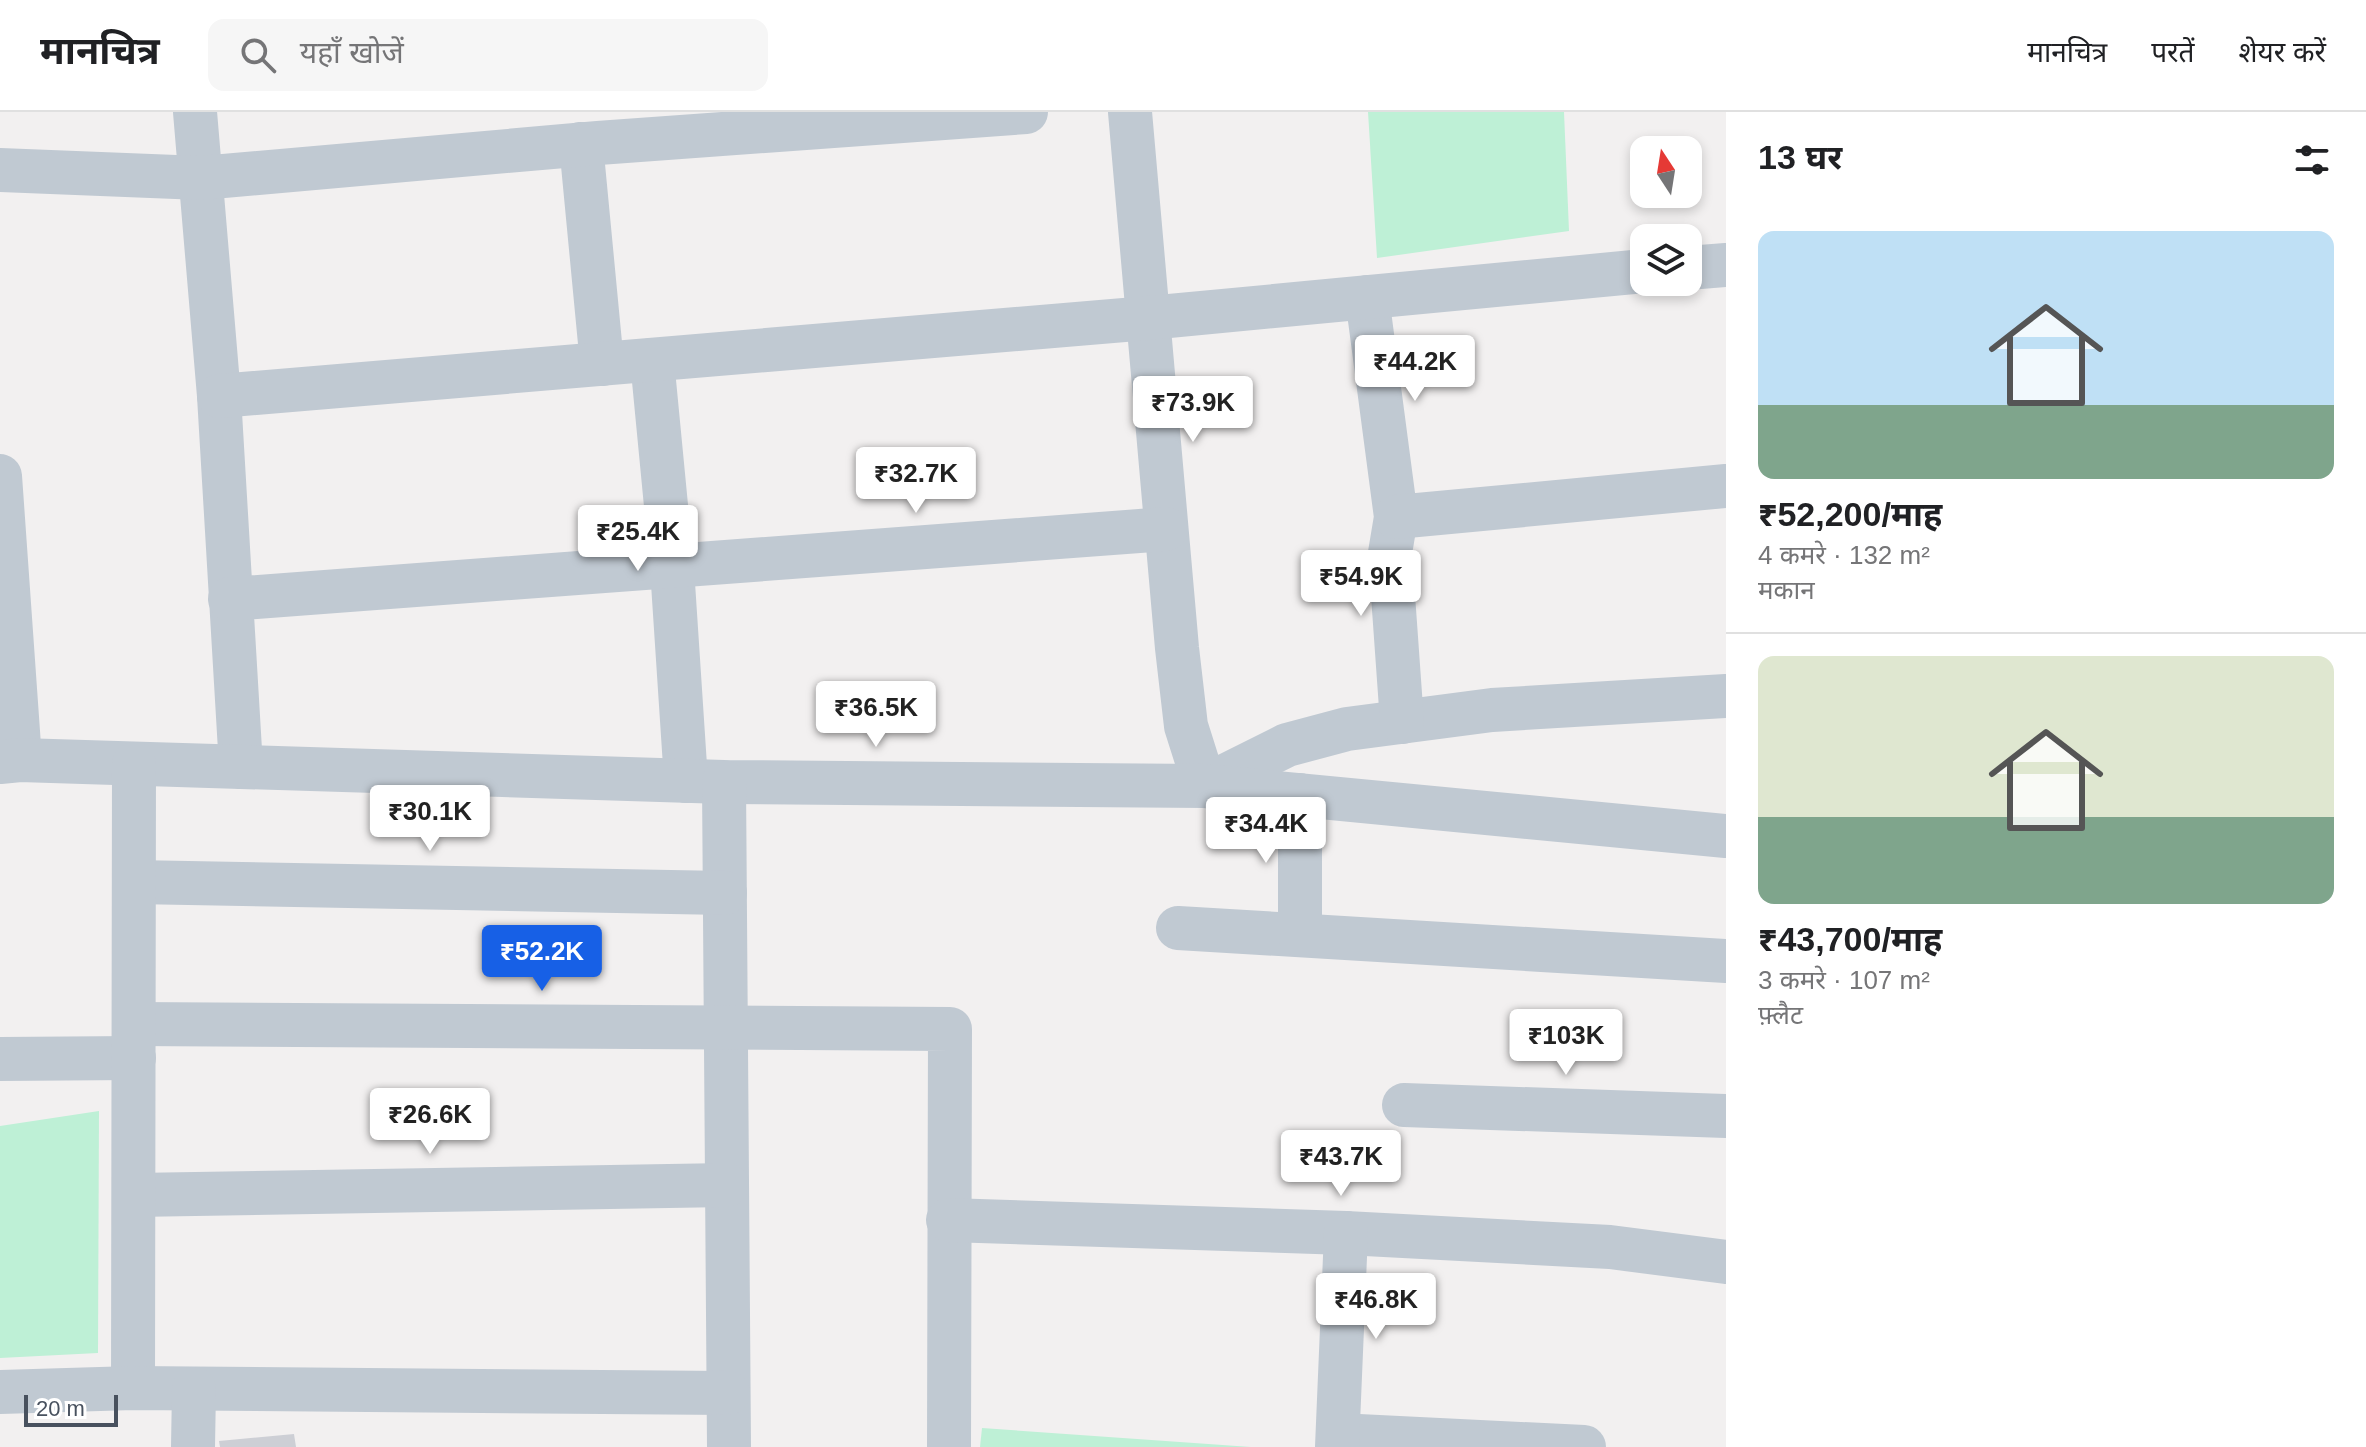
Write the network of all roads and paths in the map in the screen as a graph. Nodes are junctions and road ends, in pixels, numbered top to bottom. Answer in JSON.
{"nodes":[{"id":1,"x":195,"y":112,"type":"edge"},
{"id":2,"x":1026,"y":112,"type":"edge"},
{"id":3,"x":1130,"y":112,"type":"edge"},
{"id":4,"x":591,"y":133,"type":"edge"},
{"id":5,"x":0,"y":170,"type":"edge"},
{"id":6,"x":201,"y":178,"type":"junction"},
{"id":7,"x":1726,"y":265,"type":"edge"},
{"id":8,"x":1702,"y":267,"type":"edge"},
{"id":9,"x":1630,"y":272,"type":"edge"},
{"id":10,"x":1367,"y":297,"type":"junction"},
{"id":11,"x":1148,"y":318,"type":"junction"},
{"id":12,"x":652,"y":360,"type":"junction"},
{"id":13,"x":602,"y":364,"type":"junction"},
{"id":14,"x":219,"y":396,"type":"junction"},
{"id":15,"x":0,"y":476,"type":"edge"},
{"id":16,"x":1726,"y":486,"type":"edge"},
{"id":17,"x":1396,"y":517,"type":"junction"},
{"id":18,"x":1166,"y":529,"type":"junction"},
{"id":19,"x":672,"y":568,"type":"junction"},
{"id":20,"x":4,"y":596,"type":"edge"},
{"id":21,"x":230,"y":599,"type":"junction"},
{"id":22,"x":1726,"y":696,"type":"edge"},
{"id":23,"x":1402,"y":722,"type":"junction"},
{"id":24,"x":10,"y":761,"type":"edge"},
{"id":25,"x":134,"y":764,"type":"junction"},
{"id":26,"x":241,"y":767,"type":"junction"},
{"id":27,"x":705,"y":781,"type":"junction"},
{"id":28,"x":1205,"y":786,"type":"junction"},
{"id":29,"x":1300,"y":795,"type":"junction"},
{"id":30,"x":1726,"y":836,"type":"edge"},
{"id":31,"x":134,"y":882,"type":"junction"},
{"id":32,"x":725,"y":893,"type":"junction"},
{"id":33,"x":1178,"y":928,"type":"dead end"},
{"id":34,"x":1300,"y":935,"type":"junction"},
{"id":35,"x":1726,"y":961,"type":"edge"},
{"id":36,"x":725,"y":1028,"type":"junction"},
{"id":37,"x":134,"y":1041,"type":"junction"},
{"id":38,"x":0,"y":1059,"type":"edge"},
{"id":39,"x":1404,"y":1105,"type":"dead end"},
{"id":40,"x":1726,"y":1116,"type":"edge"},
{"id":41,"x":727,"y":1185,"type":"junction"},
{"id":42,"x":134,"y":1195,"type":"junction"},
{"id":43,"x":948,"y":1220,"type":"junction"},
{"id":44,"x":1346,"y":1233,"type":"junction"},
{"id":45,"x":1726,"y":1262,"type":"edge"},
{"id":46,"x":133,"y":1388,"type":"junction"},
{"id":47,"x":194,"y":1389,"type":"junction"},
{"id":48,"x":0,"y":1392,"type":"edge"},
{"id":49,"x":728,"y":1393,"type":"junction"},
{"id":50,"x":1338,"y":1441,"type":"edge"},
{"id":51,"x":193,"y":1447,"type":"edge"},
{"id":52,"x":729,"y":1447,"type":"edge"},
{"id":53,"x":949,"y":1447,"type":"edge"},
{"id":54,"x":1584,"y":1447,"type":"edge"}],
"edges":[{"from":1,"to":6,"type":"street"},
{"from":2,"to":4,"type":"street"},
{"from":3,"to":11,"type":"street"},
{"from":4,"to":6,"type":"street"},
{"from":4,"to":13,"type":"street"},
{"from":5,"to":6,"type":"street"},
{"from":6,"to":14,"type":"street"},
{"from":7,"to":8,"type":"street"},
{"from":9,"to":10,"type":"street"},
{"from":10,"to":11,"type":"street"},
{"from":10,"to":17,"type":"street"},
{"from":11,"to":12,"type":"street"},
{"from":11,"to":18,"type":"street"},
{"from":12,"to":13,"type":"street"},
{"from":12,"to":19,"type":"street"},
{"from":13,"to":14,"type":"street"},
{"from":14,"to":21,"type":"street"},
{"from":15,"to":20,"type":"street"},
{"from":16,"to":17,"type":"street"},
{"from":17,"to":23,"type":"street"},
{"from":18,"to":19,"type":"street"},
{"from":18,"to":28,"type":"street"},
{"from":19,"to":21,"type":"street"},
{"from":19,"to":27,"type":"street"},
{"from":20,"to":24,"type":"street"},
{"from":21,"to":26,"type":"street"},
{"from":22,"to":23,"type":"street"},
{"from":23,"to":28,"type":"street"},
{"from":24,"to":25,"type":"street"},
{"from":25,"to":26,"type":"street"},
{"from":25,"to":31,"type":"street"},
{"from":26,"to":27,"type":"street"},
{"from":27,"to":28,"type":"street"},
{"from":27,"to":32,"type":"street"},
{"from":28,"to":29,"type":"street"},
{"from":29,"to":30,"type":"street"},
{"from":29,"to":34,"type":"street"},
{"from":31,"to":32,"type":"street"},
{"from":31,"to":37,"type":"street"},
{"from":32,"to":36,"type":"street"},
{"from":33,"to":34,"type":"street"},
{"from":34,"to":35,"type":"street"},
{"from":36,"to":37,"type":"street"},
{"from":36,"to":41,"type":"street"},
{"from":36,"to":43,"type":"street"},
{"from":37,"to":38,"type":"street"},
{"from":37,"to":42,"type":"street"},
{"from":39,"to":40,"type":"street"},
{"from":41,"to":42,"type":"street"},
{"from":41,"to":49,"type":"street"},
{"from":42,"to":46,"type":"street"},
{"from":43,"to":44,"type":"street"},
{"from":43,"to":53,"type":"street"},
{"from":44,"to":45,"type":"street"},
{"from":44,"to":50,"type":"street"},
{"from":46,"to":47,"type":"street"},
{"from":46,"to":48,"type":"street"},
{"from":47,"to":49,"type":"street"},
{"from":47,"to":51,"type":"street"},
{"from":49,"to":52,"type":"street"},
{"from":50,"to":54,"type":"street"}]}
